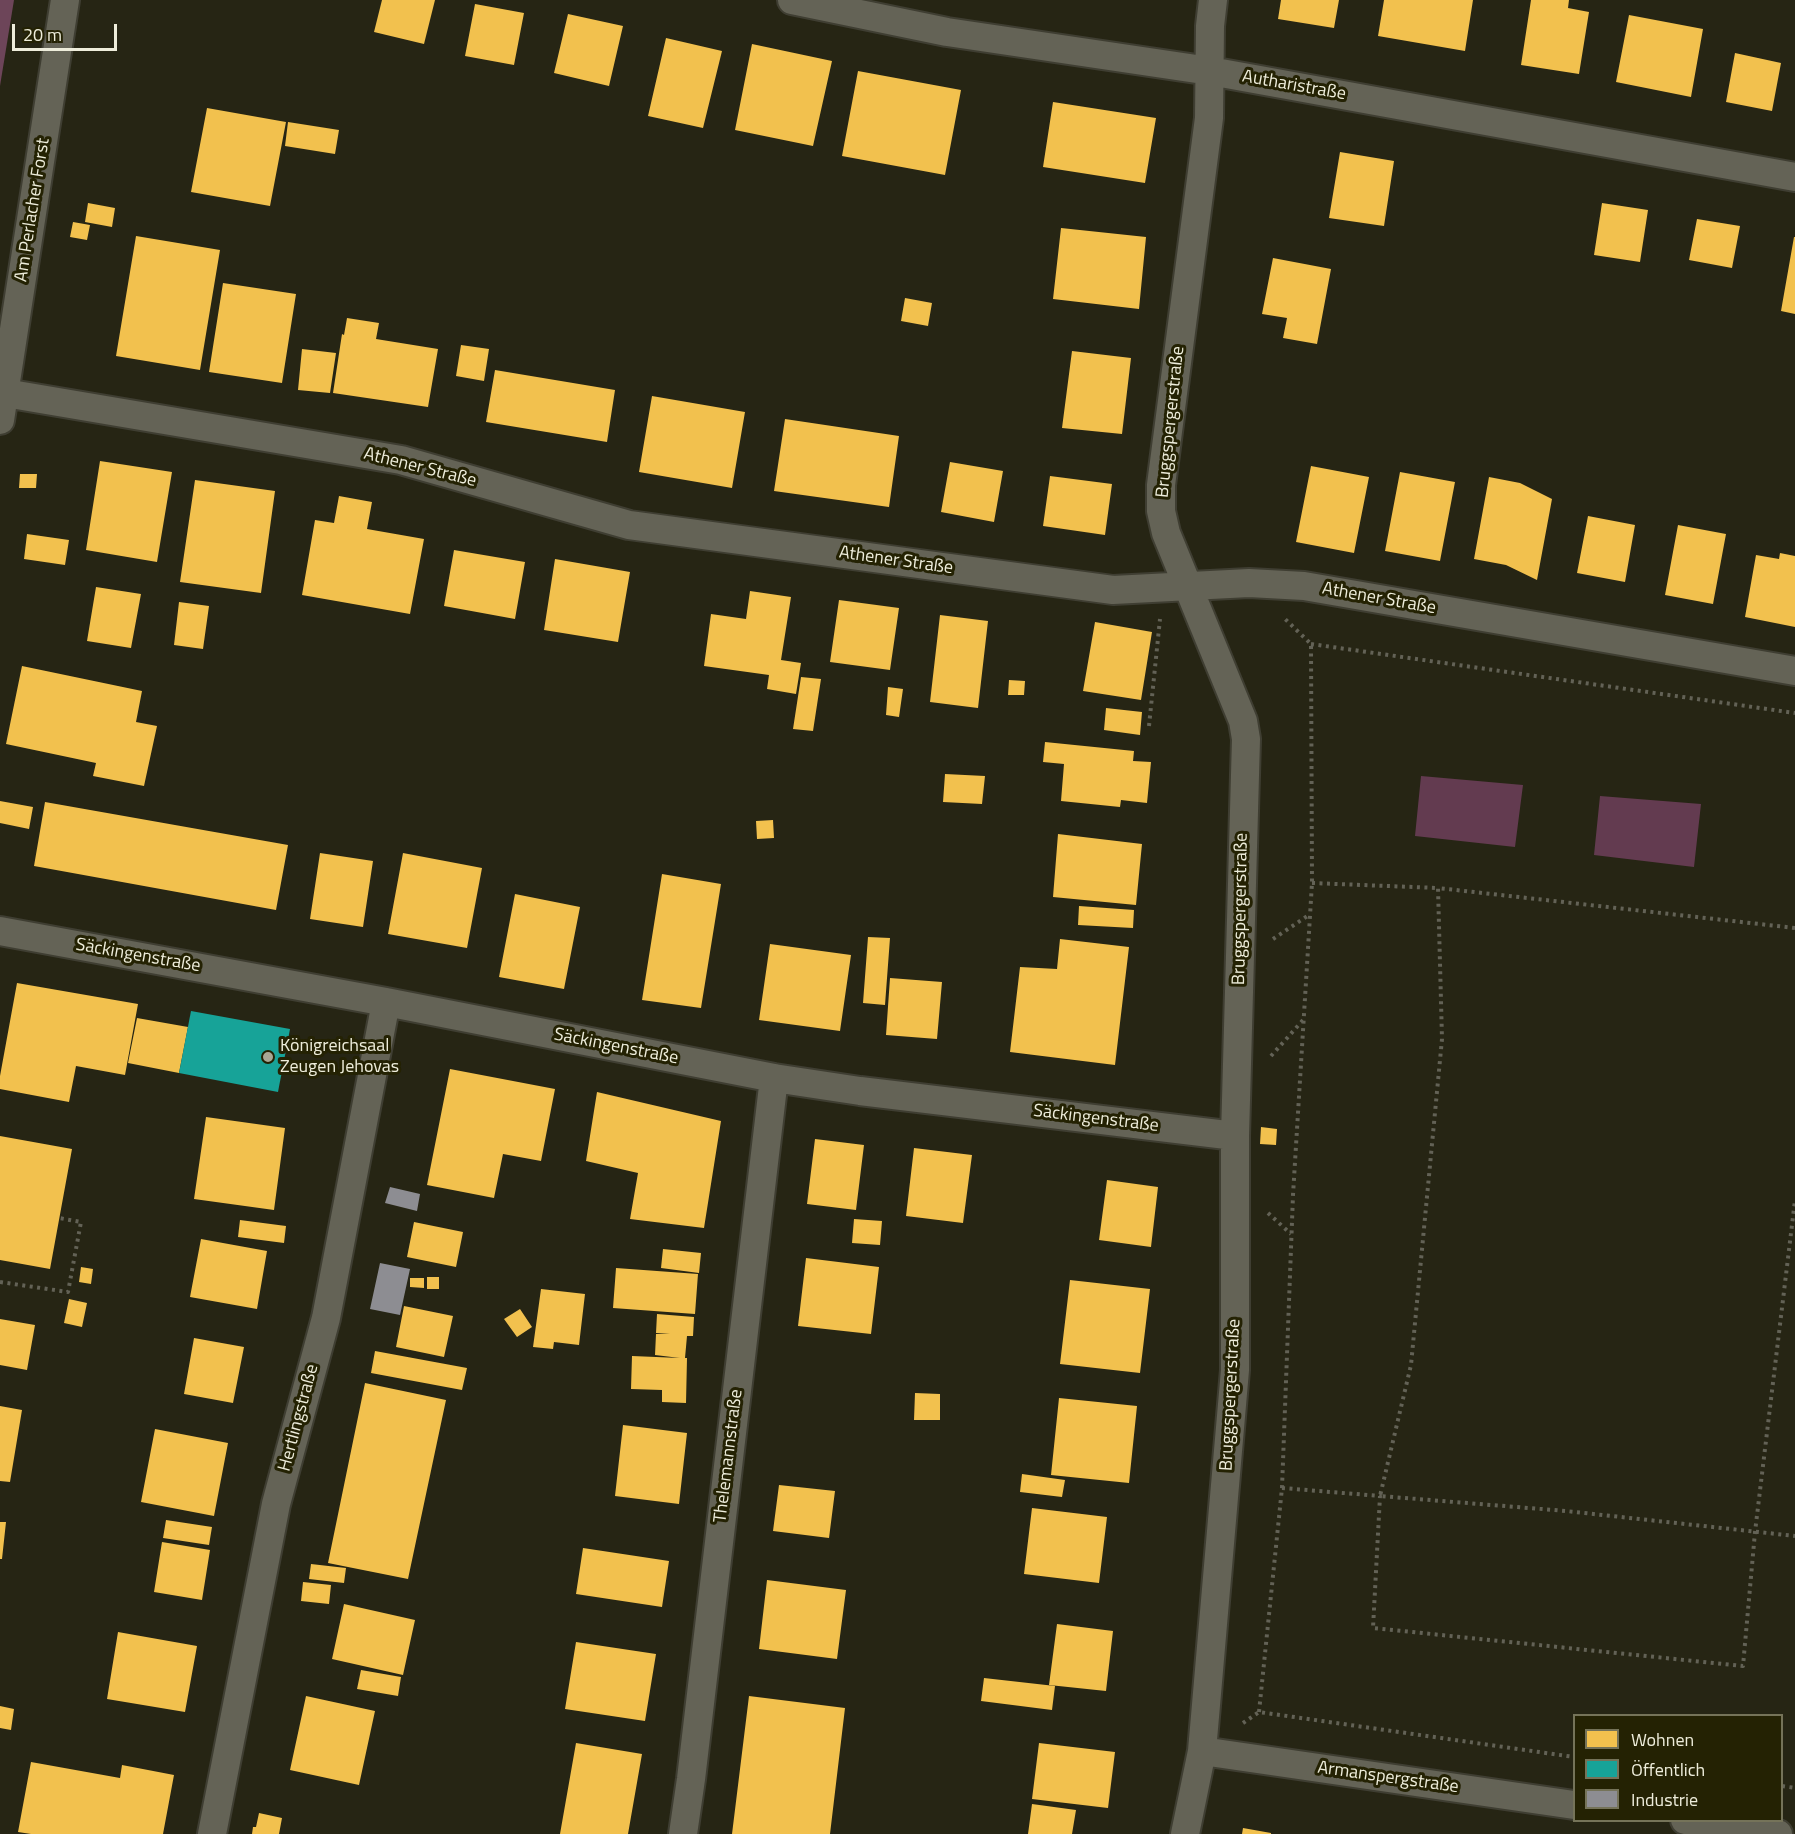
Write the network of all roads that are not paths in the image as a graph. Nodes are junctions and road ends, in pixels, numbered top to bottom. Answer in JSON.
{"nodes":[{"id":1,"x":64,"y":0,"type":"edge"},
{"id":2,"x":792,"y":0,"type":"edge"},
{"id":3,"x":1213,"y":0,"type":"edge"},
{"id":4,"x":1210,"y":71,"type":"junction"},
{"id":5,"x":1795,"y":177,"type":"edge"},
{"id":6,"x":2,"y":406,"type":"edge"},
{"id":7,"x":1176,"y":588,"type":"junction"},
{"id":8,"x":1795,"y":671,"type":"edge"},
{"id":9,"x":0,"y":931,"type":"edge"},
{"id":10,"x":386,"y":1002,"type":"junction"},
{"id":11,"x":774,"y":1078,"type":"junction"},
{"id":12,"x":1235,"y":1136,"type":"junction"},
{"id":13,"x":1202,"y":1751,"type":"junction"},
{"id":14,"x":1573,"y":1805,"type":"edge"},
{"id":15,"x":1691,"y":1822,"type":"edge"},
{"id":16,"x":212,"y":1834,"type":"edge"},
{"id":17,"x":683,"y":1834,"type":"edge"},
{"id":18,"x":1185,"y":1834,"type":"edge"},
{"id":19,"x":1778,"y":1834,"type":"edge"}],
"edges":[{"from":1,"to":6,"type":"street","name":"Am Perlacher Forst"},
{"from":2,"to":4,"type":"street","name":"Autharistraße"},
{"from":3,"to":4,"type":"street","name":"Bruggspergerstraße"},
{"from":4,"to":5,"type":"street","name":"Autharistraße"},
{"from":4,"to":7,"type":"street","name":"Bruggspergerstraße"},
{"from":6,"to":7,"type":"street","name":"Athener Straße"},
{"from":7,"to":8,"type":"street","name":"Athener Straße"},
{"from":7,"to":12,"type":"street","name":"Bruggspergerstraße"},
{"from":9,"to":10,"type":"street","name":"Säckingenstraße"},
{"from":10,"to":11,"type":"street","name":"Säckingenstraße"},
{"from":10,"to":16,"type":"street","name":"Hertlingstraße"},
{"from":11,"to":12,"type":"street","name":"Säckingenstraße"},
{"from":11,"to":17,"type":"street","name":"Thelemannstraße"},
{"from":12,"to":13,"type":"street","name":"Bruggspergerstraße"},
{"from":13,"to":14,"type":"street","name":"Armanspergstraße"},
{"from":13,"to":18,"type":"street","name":"Bruggspergerstraße"},
{"from":15,"to":19,"type":"street"}]}
